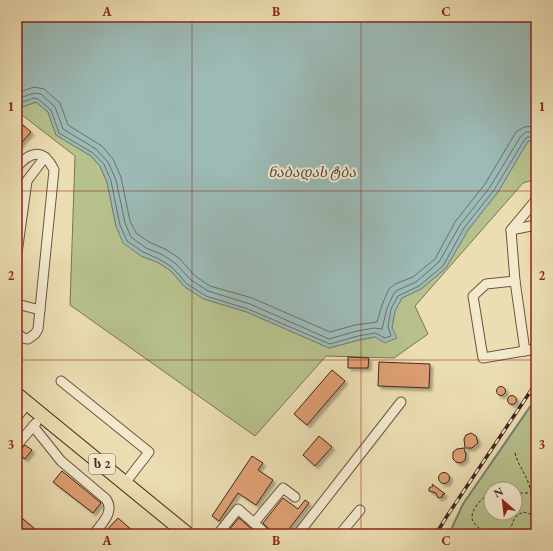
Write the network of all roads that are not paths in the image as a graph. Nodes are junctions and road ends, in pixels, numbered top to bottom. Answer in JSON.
{"nodes":[{"id":1,"x":45,"y":157,"type":"junction"},
{"id":2,"x":17,"y":167,"type":"edge"},
{"id":3,"x":27,"y":181,"type":"junction"},
{"id":4,"x":17,"y":194,"type":"edge"},
{"id":5,"x":536,"y":200,"type":"edge"},
{"id":6,"x":536,"y":226,"type":"edge"},
{"id":7,"x":511,"y":230,"type":"junction"},
{"id":8,"x":17,"y":253,"type":"edge"},
{"id":9,"x":515,"y":280,"type":"junction"},
{"id":10,"x":17,"y":304,"type":"edge"},
{"id":11,"x":40,"y":310,"type":"junction"},
{"id":12,"x":17,"y":333,"type":"edge"},
{"id":13,"x":536,"y":350,"type":"edge"},
{"id":14,"x":525,"y":351,"type":"junction"},
{"id":15,"x":61,"y":382,"type":"dead end"},
{"id":16,"x":22,"y":399,"type":"edge"},
{"id":17,"x":401,"y":402,"type":"dead end"},
{"id":18,"x":17,"y":417,"type":"edge"},
{"id":19,"x":37,"y":421,"type":"junction"},
{"id":20,"x":17,"y":446,"type":"edge"},
{"id":21,"x":125,"y":484,"type":"junction"},
{"id":22,"x":295,"y":497,"type":"dead end"},
{"id":23,"x":360,"y":510,"type":"dead end"},
{"id":24,"x":254,"y":523,"type":"junction"},
{"id":25,"x":94,"y":534,"type":"edge"},
{"id":26,"x":187,"y":534,"type":"edge"},
{"id":27,"x":218,"y":534,"type":"edge"},
{"id":28,"x":266,"y":534,"type":"edge"},
{"id":29,"x":298,"y":534,"type":"edge"},
{"id":30,"x":340,"y":534,"type":"edge"}],
"edges":[{"from":1,"to":2,"type":"lane"},
{"from":1,"to":3,"type":"lane"},
{"from":1,"to":11,"type":"lane"},
{"from":3,"to":4,"type":"lane"},
{"from":3,"to":8,"type":"lane"},
{"from":5,"to":7,"type":"lane"},
{"from":6,"to":7,"type":"lane"},
{"from":7,"to":9,"type":"lane"},
{"from":9,"to":14,"type":"lane"},
{"from":9,"to":14,"type":"lane"},
{"from":10,"to":11,"type":"lane"},
{"from":11,"to":12,"type":"lane"},
{"from":13,"to":14,"type":"lane"},
{"from":15,"to":21,"type":"lane"},
{"from":16,"to":18,"type":"lane"},
{"from":16,"to":19,"type":"highway","number":"ს 2"},
{"from":17,"to":29,"type":"lane"},
{"from":19,"to":20,"type":"lane"},
{"from":19,"to":21,"type":"highway","number":"ს 2"},
{"from":19,"to":25,"type":"lane"},
{"from":21,"to":26,"type":"highway","number":"ს 2"},
{"from":22,"to":24,"type":"lane"},
{"from":23,"to":30,"type":"lane"},
{"from":24,"to":27,"type":"lane"},
{"from":24,"to":28,"type":"lane"}]}
